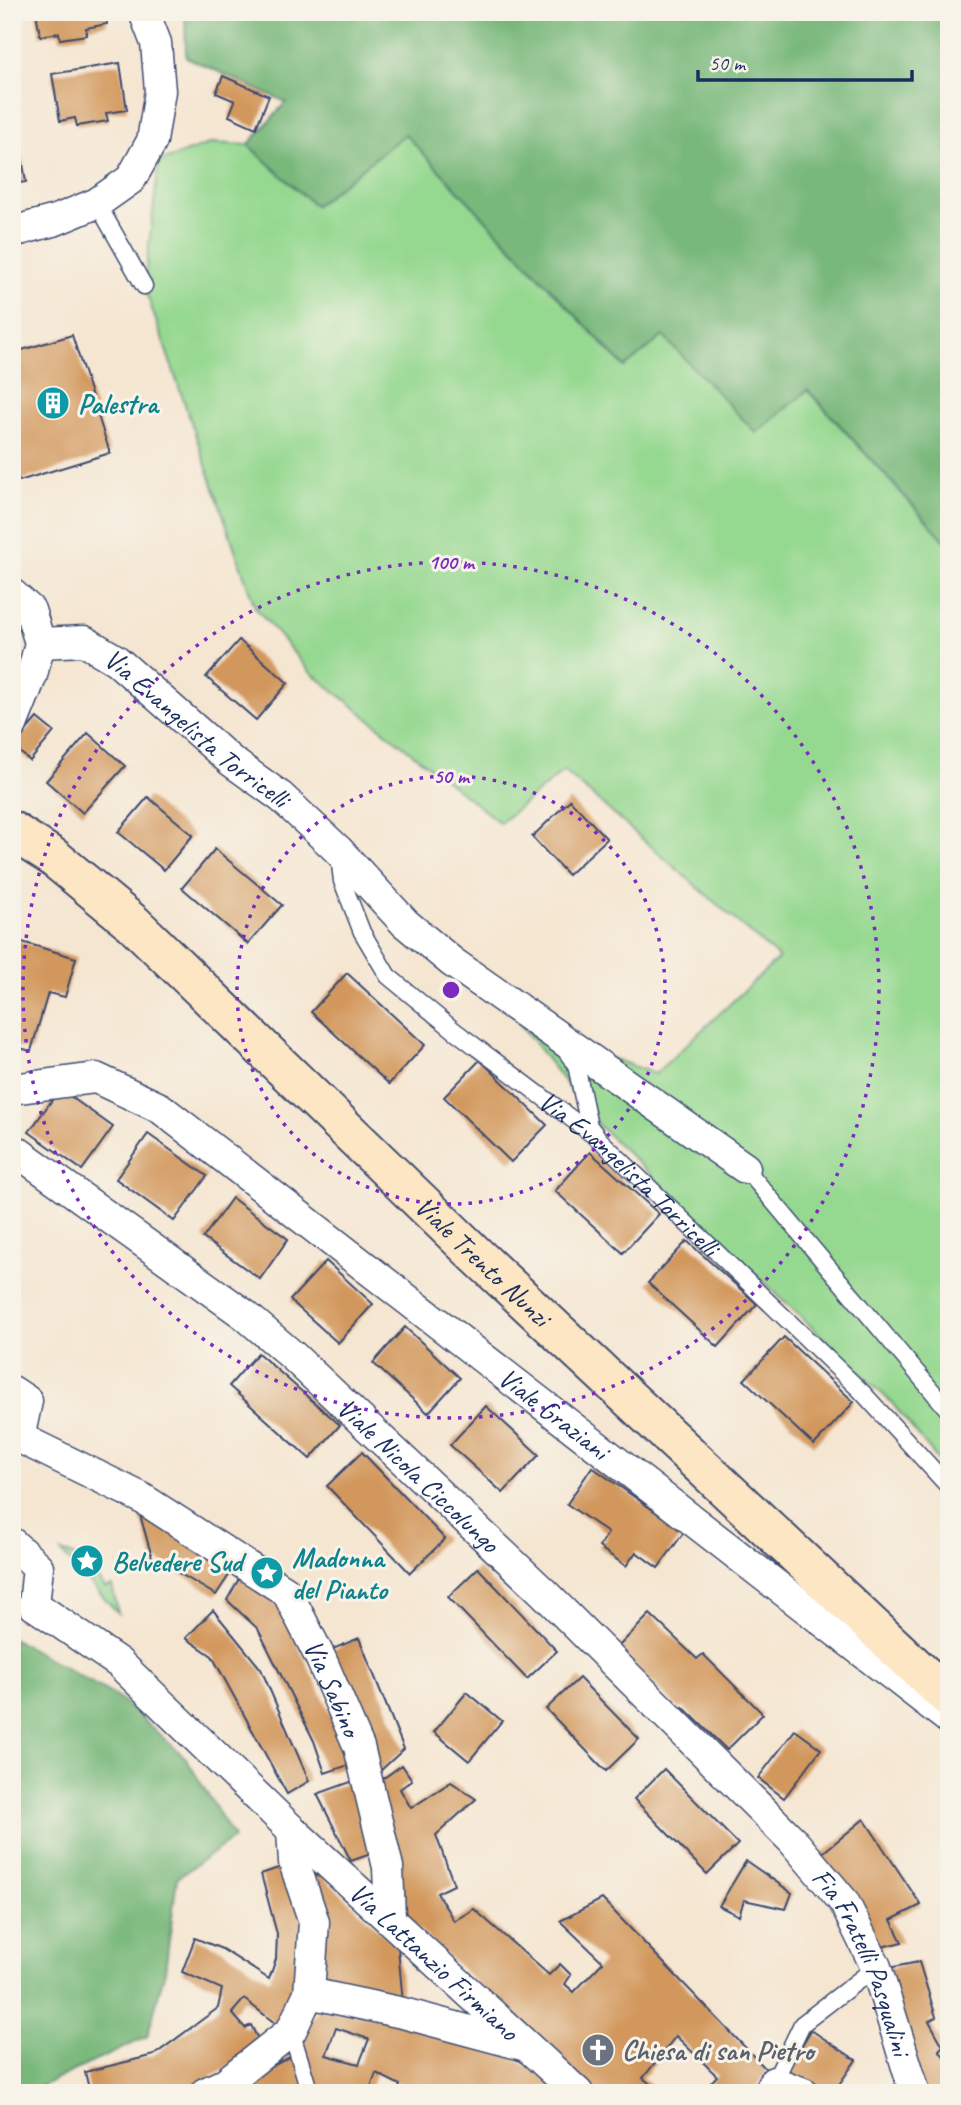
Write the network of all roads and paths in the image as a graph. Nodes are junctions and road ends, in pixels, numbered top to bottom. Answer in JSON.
{"nodes":[{"id":1,"x":145,"y":12,"type":"edge"},
{"id":2,"x":97,"y":203,"type":"junction"},
{"id":3,"x":12,"y":232,"type":"edge"},
{"id":4,"x":145,"y":286,"type":"dead end"},
{"id":5,"x":12,"y":594,"type":"edge"},
{"id":6,"x":40,"y":643,"type":"junction"},
{"id":7,"x":12,"y":724,"type":"edge"},
{"id":8,"x":12,"y":831,"type":"edge"},
{"id":9,"x":338,"y":850,"type":"junction"},
{"id":10,"x":520,"y":1009,"type":"junction"},
{"id":11,"x":12,"y":1088,"type":"edge"},
{"id":12,"x":601,"y":1141,"type":"junction"},
{"id":13,"x":12,"y":1148,"type":"edge"},
{"id":14,"x":745,"y":1168,"type":"joint"},
{"id":15,"x":12,"y":1391,"type":"edge"},
{"id":16,"x":949,"y":1410,"type":"edge"},
{"id":17,"x":16,"y":1436,"type":"edge"},
{"id":18,"x":949,"y":1487,"type":"edge"},
{"id":19,"x":12,"y":1543,"type":"edge"},
{"id":20,"x":23,"y":1609,"type":"edge"},
{"id":21,"x":949,"y":1698,"type":"edge"},
{"id":22,"x":949,"y":1719,"type":"edge"},
{"id":23,"x":292,"y":1830,"type":"junction"},
{"id":24,"x":792,"y":1840,"type":"joint"},
{"id":25,"x":390,"y":1918,"type":"junction"},
{"id":26,"x":877,"y":1967,"type":"junction"},
{"id":27,"x":309,"y":1993,"type":"junction"},
{"id":28,"x":291,"y":2031,"type":"junction"},
{"id":29,"x":529,"y":2047,"type":"junction"},
{"id":30,"x":771,"y":2088,"type":"edge"},
{"id":31,"x":205,"y":2093,"type":"edge"},
{"id":32,"x":310,"y":2093,"type":"edge"},
{"id":33,"x":578,"y":2093,"type":"edge"},
{"id":34,"x":804,"y":2093,"type":"edge"},
{"id":35,"x":915,"y":2093,"type":"edge"}],
"edges":[{"from":1,"to":2,"type":"street"},
{"from":2,"to":3,"type":"street"},
{"from":2,"to":4,"type":"lane"},
{"from":5,"to":6,"type":"street"},
{"from":6,"to":7,"type":"street"},
{"from":6,"to":9,"type":"street","name":"Via Evangelista Torricelli"},
{"from":8,"to":21,"type":"main road","name":"Viale Trento Nunzi"},
{"from":9,"to":10,"type":"street","name":"Via Evangelista Torricelli"},
{"from":9,"to":12,"type":"lane","name":"Via Evangelista Torricelli"},
{"from":10,"to":12,"type":"lane"},
{"from":10,"to":14,"type":"street","name":"Via Evangelista Torricelli"},
{"from":11,"to":22,"type":"street","name":"Viale Graziani"},
{"from":12,"to":18,"type":"lane","name":"Via Evangelista Torricelli"},
{"from":13,"to":24,"type":"street","name":"Viale Nicola Ciccolungo"},
{"from":14,"to":16,"type":"lane","name":"Via Evangelista Torricelli"},
{"from":15,"to":17,"type":"street"},
{"from":17,"to":25,"type":"street","name":"Via Sabino"},
{"from":19,"to":20,"type":"street"},
{"from":20,"to":23,"type":"street","name":"Via Lattanzio Firmiano"},
{"from":23,"to":25,"type":"street","name":"Via Lattanzio Firmiano"},
{"from":23,"to":27,"type":"street"},
{"from":24,"to":26,"type":"street","name":"Fia Fratelli Pasqualini"},
{"from":25,"to":29,"type":"street","name":"Via Lattanzio Firmiano"},
{"from":26,"to":30,"type":"lane"},
{"from":26,"to":35,"type":"street","name":"Fia Fratelli Pasqualini"},
{"from":27,"to":28,"type":"street"},
{"from":27,"to":29,"type":"street"},
{"from":28,"to":31,"type":"street"},
{"from":28,"to":32,"type":"lane"},
{"from":29,"to":33,"type":"street","name":"Via Lattanzio Firmiano"},
{"from":30,"to":34,"type":"street"}]}
